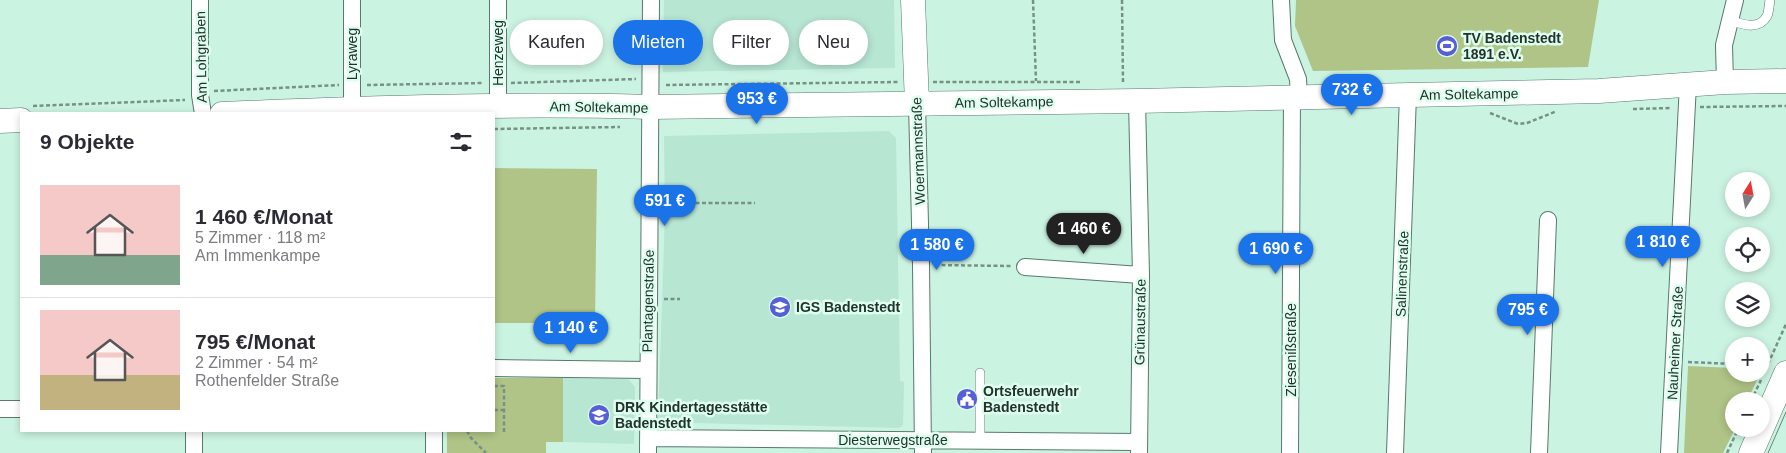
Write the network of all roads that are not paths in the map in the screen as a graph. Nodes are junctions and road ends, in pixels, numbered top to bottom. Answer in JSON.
{"nodes":[{"id":1,"x":200,"y":0,"type":"edge"},
{"id":2,"x":352,"y":0,"type":"edge"},
{"id":3,"x":498,"y":0,"type":"edge"},
{"id":4,"x":651,"y":0,"type":"edge"},
{"id":5,"x":914,"y":0,"type":"edge"},
{"id":6,"x":1281,"y":0,"type":"edge"},
{"id":7,"x":1735,"y":0,"type":"edge"},
{"id":8,"x":1770,"y":0,"type":"edge"},
{"id":9,"x":1729,"y":20,"type":"junction"},
{"id":10,"x":1786,"y":81,"type":"edge"},
{"id":11,"x":1725,"y":82,"type":"junction"},
{"id":12,"x":1688,"y":84,"type":"junction"},
{"id":13,"x":917,"y":92,"type":"junction"},
{"id":14,"x":498,"y":95,"type":"junction"},
{"id":15,"x":1408,"y":95,"type":"junction"},
{"id":16,"x":1296,"y":97,"type":"junction"},
{"id":17,"x":1137,"y":101,"type":"junction"},
{"id":18,"x":650,"y":107,"type":"junction"},
{"id":19,"x":352,"y":108,"type":"junction"},
{"id":20,"x":427,"y":110,"type":"edge"},
{"id":21,"x":203,"y":112,"type":"edge"},
{"id":22,"x":265,"y":112,"type":"edge"},
{"id":23,"x":20,"y":115,"type":"edge"},
{"id":24,"x":0,"y":121,"type":"edge"},
{"id":25,"x":1548,"y":220,"type":"dead end"},
{"id":26,"x":1025,"y":267,"type":"road end"},
{"id":27,"x":1141,"y":275,"type":"junction"},
{"id":28,"x":495,"y":368,"type":"edge"},
{"id":29,"x":1777,"y":369,"type":"edge"},
{"id":30,"x":648,"y":370,"type":"junction"},
{"id":31,"x":980,"y":373,"type":"dead end"},
{"id":32,"x":0,"y":409,"type":"edge"},
{"id":33,"x":20,"y":409,"type":"edge"},
{"id":34,"x":194,"y":432,"type":"edge"},
{"id":35,"x":434,"y":432,"type":"edge"},
{"id":36,"x":980,"y":440,"type":"junction"},
{"id":37,"x":648,"y":446,"type":"edge"},
{"id":38,"x":923,"y":446,"type":"edge"},
{"id":39,"x":1139,"y":448,"type":"edge"},
{"id":40,"x":194,"y":453,"type":"edge"},
{"id":41,"x":434,"y":453,"type":"edge"},
{"id":42,"x":1290,"y":453,"type":"edge"},
{"id":43,"x":1395,"y":453,"type":"edge"},
{"id":44,"x":1539,"y":453,"type":"edge"},
{"id":45,"x":1669,"y":453,"type":"edge"},
{"id":46,"x":1751,"y":453,"type":"edge"}],
"edges":[{"from":1,"to":21,"type":"street","name":"Am Lohgraben"},
{"from":2,"to":19,"type":"street","name":"Lyraweg"},
{"from":3,"to":14,"type":"street","name":"Henzeweg"},
{"from":4,"to":18,"type":"street","name":"Plantagenstraße"},
{"from":5,"to":13,"type":"street","name":"Woermannstraße"},
{"from":6,"to":16,"type":"street","name":"Ziesenißstraße"},
{"from":7,"to":9,"type":"street"},
{"from":8,"to":9,"type":"lane"},
{"from":9,"to":11,"type":"street"},
{"from":10,"to":11,"type":"street","name":"Am Soltekampe"},
{"from":11,"to":12,"type":"street","name":"Am Soltekampe"},
{"from":12,"to":15,"type":"street","name":"Am Soltekampe"},
{"from":12,"to":45,"type":"street","name":"Nauheimer Straße"},
{"from":13,"to":17,"type":"street","name":"Am Soltekampe"},
{"from":13,"to":18,"type":"street","name":"Am Soltekampe"},
{"from":13,"to":38,"type":"street","name":"Woermannstraße"},
{"from":14,"to":18,"type":"street","name":"Am Soltekampe"},
{"from":14,"to":20,"type":"street","name":"Am Soltekampe"},
{"from":15,"to":16,"type":"street","name":"Am Soltekampe"},
{"from":15,"to":43,"type":"street","name":"Salinenstraße"},
{"from":16,"to":17,"type":"street","name":"Am Soltekampe"},
{"from":16,"to":42,"type":"street","name":"Ziesenißstraße"},
{"from":17,"to":27,"type":"street","name":"Grünaustraße"},
{"from":18,"to":30,"type":"street","name":"Plantagenstraße"},
{"from":19,"to":20,"type":"street","name":"Am Soltekampe"},
{"from":19,"to":22,"type":"street","name":"Am Soltekampe"},
{"from":23,"to":24,"type":"street"},
{"from":25,"to":44,"type":"street"},
{"from":26,"to":27,"type":"street"},
{"from":27,"to":39,"type":"street","name":"Grünaustraße"},
{"from":28,"to":30,"type":"street"},
{"from":29,"to":46,"type":"street"},
{"from":30,"to":37,"type":"street","name":"Plantagenstraße"},
{"from":31,"to":36,"type":"lane"},
{"from":32,"to":33,"type":"street"},
{"from":34,"to":40,"type":"street"},
{"from":35,"to":41,"type":"street"},
{"from":36,"to":38,"type":"street","name":"Diesterwegstraße"},
{"from":36,"to":39,"type":"street","name":"Diesterwegstraße"},
{"from":37,"to":38,"type":"street","name":"Diesterwegstraße"}]}
